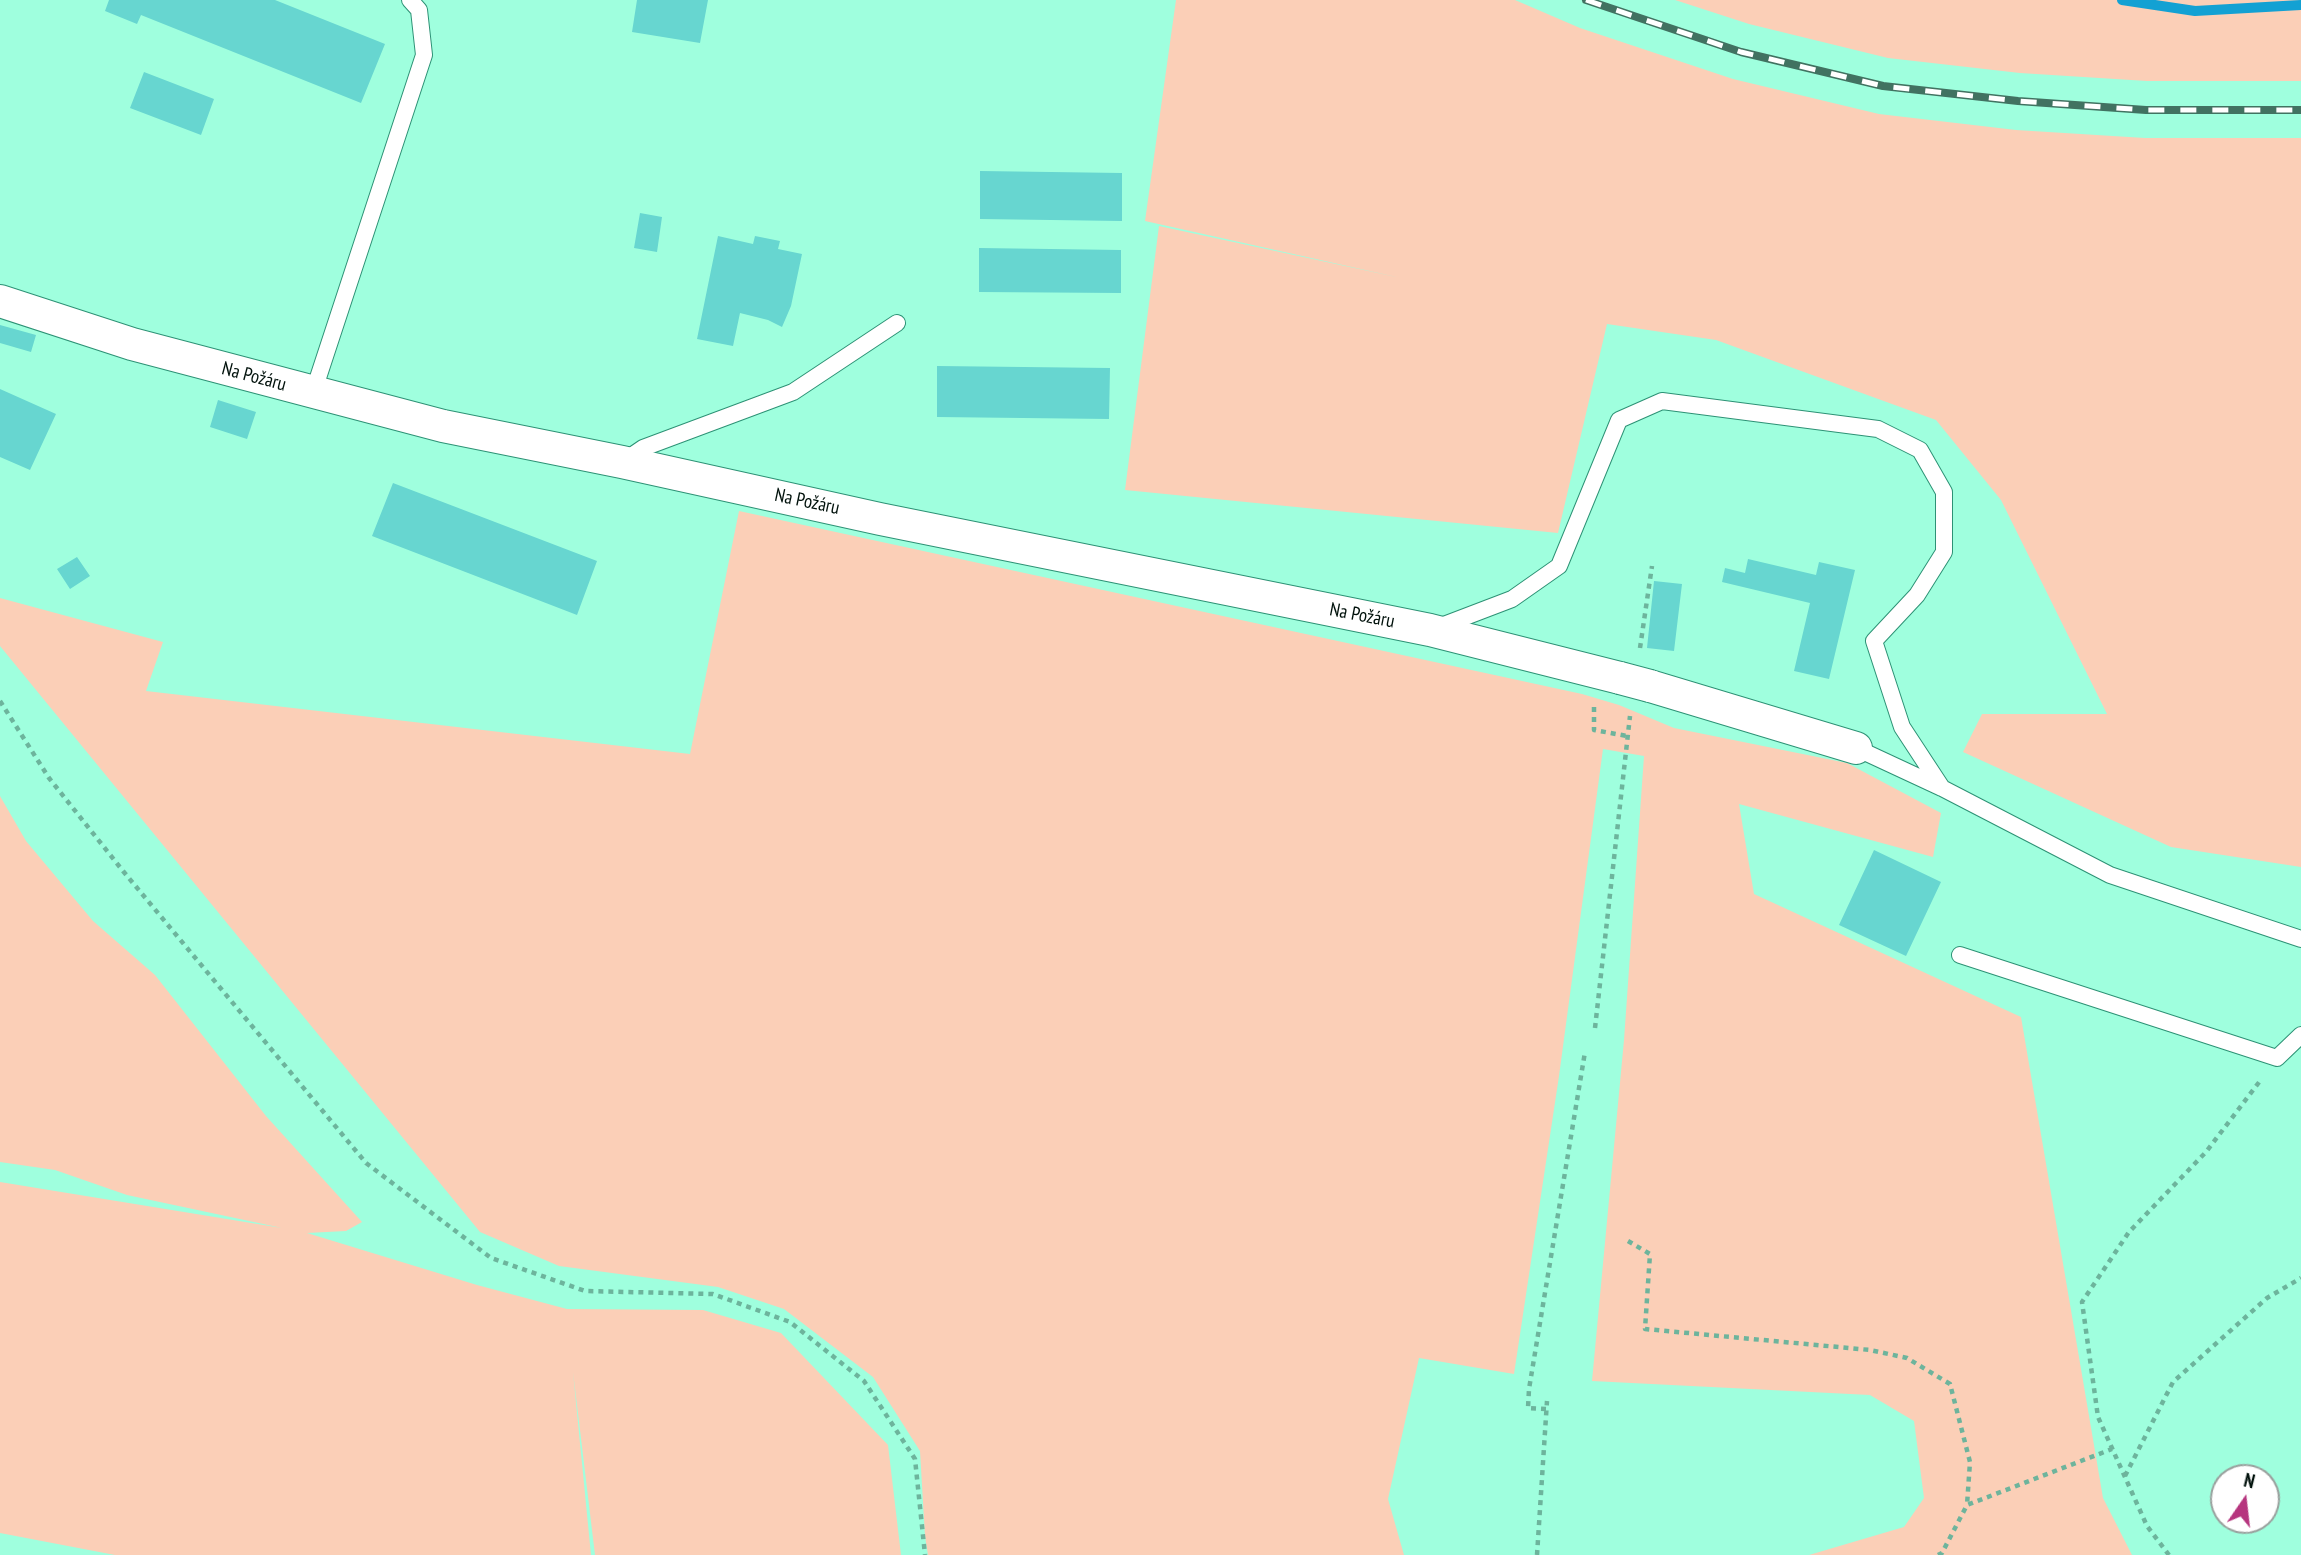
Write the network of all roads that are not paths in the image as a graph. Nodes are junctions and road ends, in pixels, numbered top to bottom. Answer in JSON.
{"nodes":[{"id":1,"x":411,"y":0,"type":"edge"},
{"id":2,"x":0,"y":301,"type":"edge"},
{"id":3,"x":897,"y":323,"type":"dead end"},
{"id":4,"x":313,"y":393,"type":"junction"},
{"id":5,"x":622,"y":462,"type":"junction"},
{"id":6,"x":1430,"y":630,"type":"junction"},
{"id":7,"x":1856,"y":748,"type":"joint"},
{"id":8,"x":1942,"y":789,"type":"junction"},
{"id":9,"x":2301,"y":939,"type":"edge"},
{"id":10,"x":1960,"y":955,"type":"dead end"},
{"id":11,"x":2301,"y":1035,"type":"edge"}],
"edges":[{"from":1,"to":4,"type":"lane"},
{"from":2,"to":4,"type":"street","name":"Na Požáru"},
{"from":3,"to":5,"type":"lane"},
{"from":4,"to":5,"type":"street","name":"Na Požáru"},
{"from":5,"to":6,"type":"street","name":"Na Požáru"},
{"from":6,"to":7,"type":"street","name":"Na Požáru"},
{"from":6,"to":8,"type":"lane"},
{"from":7,"to":8,"type":"lane"},
{"from":8,"to":9,"type":"lane"},
{"from":10,"to":11,"type":"lane"}]}
